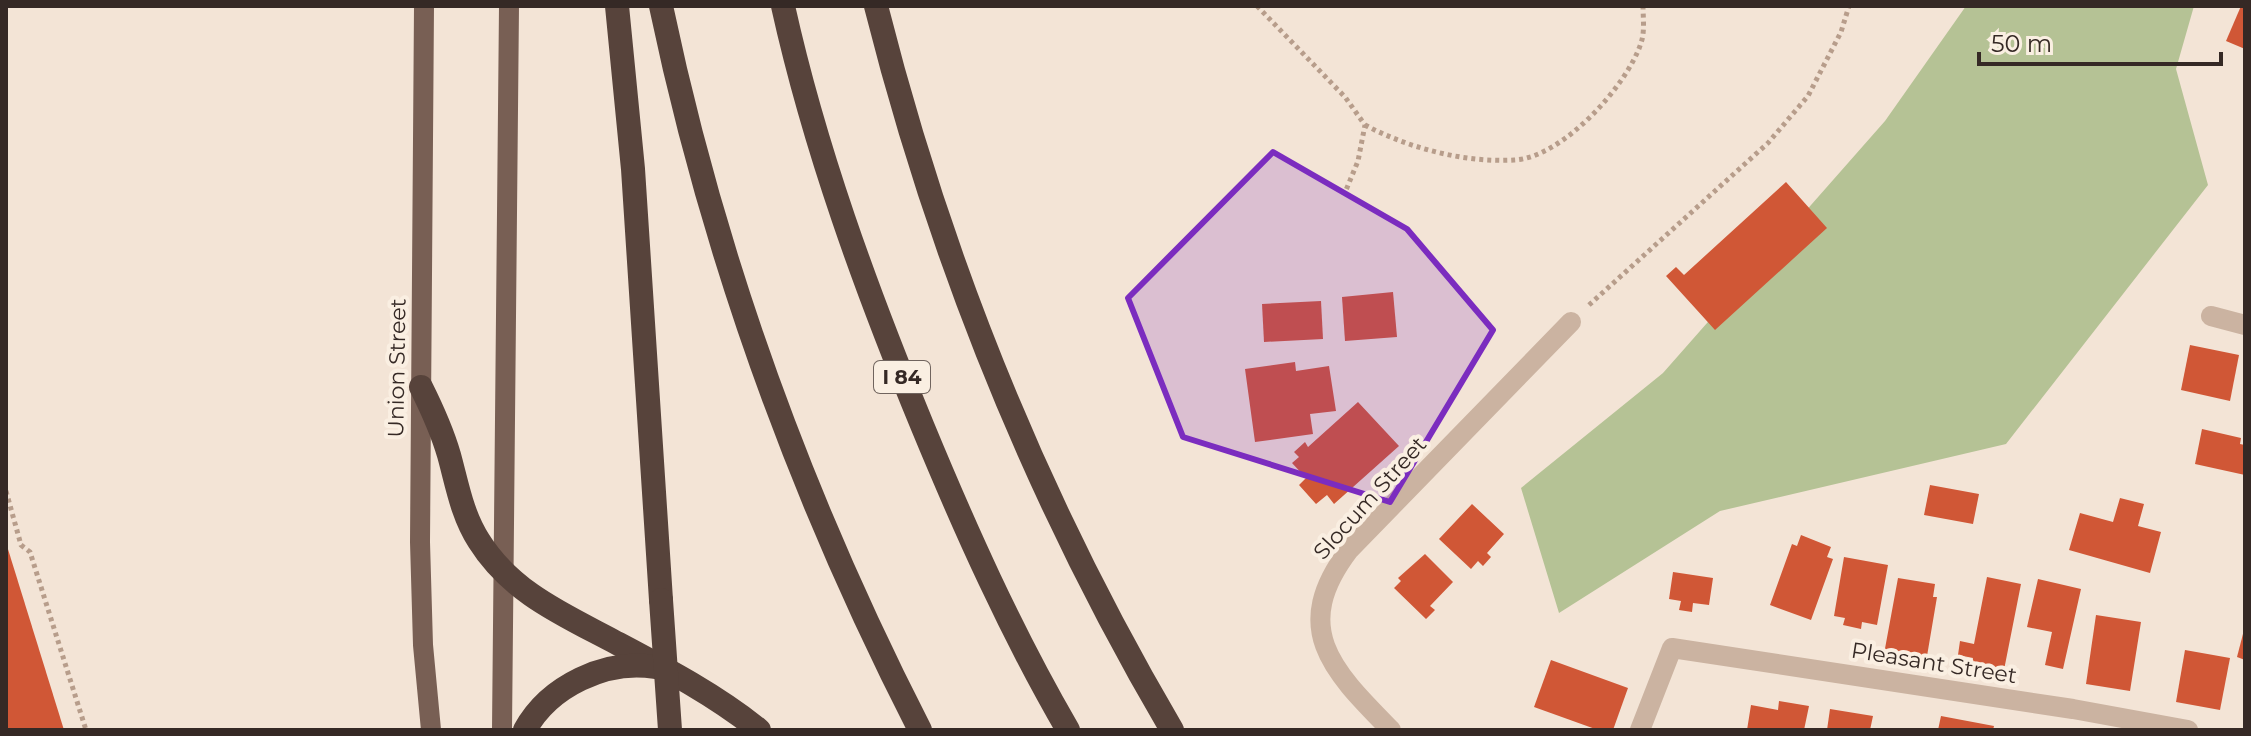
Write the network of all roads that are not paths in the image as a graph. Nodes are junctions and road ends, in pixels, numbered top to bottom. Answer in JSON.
{"nodes":[{"id":1,"x":424,"y":6,"type":"edge"},
{"id":2,"x":509,"y":6,"type":"edge"},
{"id":3,"x":617,"y":6,"type":"edge"},
{"id":4,"x":661,"y":6,"type":"edge"},
{"id":5,"x":783,"y":6,"type":"edge"},
{"id":6,"x":876,"y":6,"type":"edge"},
{"id":7,"x":2211,"y":316,"type":"dead end"},
{"id":8,"x":1571,"y":322,"type":"road end"},
{"id":9,"x":2245,"y":325,"type":"edge"},
{"id":10,"x":421,"y":387,"type":"junction"},
{"id":11,"x":503,"y":574,"type":"junction"},
{"id":12,"x":672,"y":672,"type":"junction"},
{"id":13,"x":431,"y":730,"type":"edge"},
{"id":14,"x":502,"y":730,"type":"edge"},
{"id":15,"x":525,"y":730,"type":"edge"},
{"id":16,"x":670,"y":730,"type":"edge"},
{"id":17,"x":759,"y":730,"type":"edge"},
{"id":18,"x":920,"y":730,"type":"edge"},
{"id":19,"x":1068,"y":730,"type":"edge"},
{"id":20,"x":1172,"y":730,"type":"edge"},
{"id":21,"x":1391,"y":730,"type":"edge"},
{"id":22,"x":1640,"y":730,"type":"edge"},
{"id":23,"x":2188,"y":730,"type":"edge"}],
"edges":[{"from":1,"to":10,"type":"main road","name":"Union Street"},
{"from":2,"to":11,"type":"main road"},
{"from":3,"to":16,"type":"highway","bridge":true},
{"from":4,"to":18,"type":"highway"},
{"from":5,"to":19,"type":"highway","number":"I 84"},
{"from":6,"to":20,"type":"highway"},
{"from":7,"to":9,"type":"street"},
{"from":8,"to":21,"type":"street","name":"Slocum Street"},
{"from":10,"to":11,"type":"highway"},
{"from":10,"to":13,"type":"main road","name":"Union Street"},
{"from":11,"to":12,"type":"highway"},
{"from":11,"to":14,"type":"main road"},
{"from":12,"to":15,"type":"highway"},
{"from":12,"to":17,"type":"highway"},
{"from":22,"to":23,"type":"street","name":"Pleasant Street"}]}
